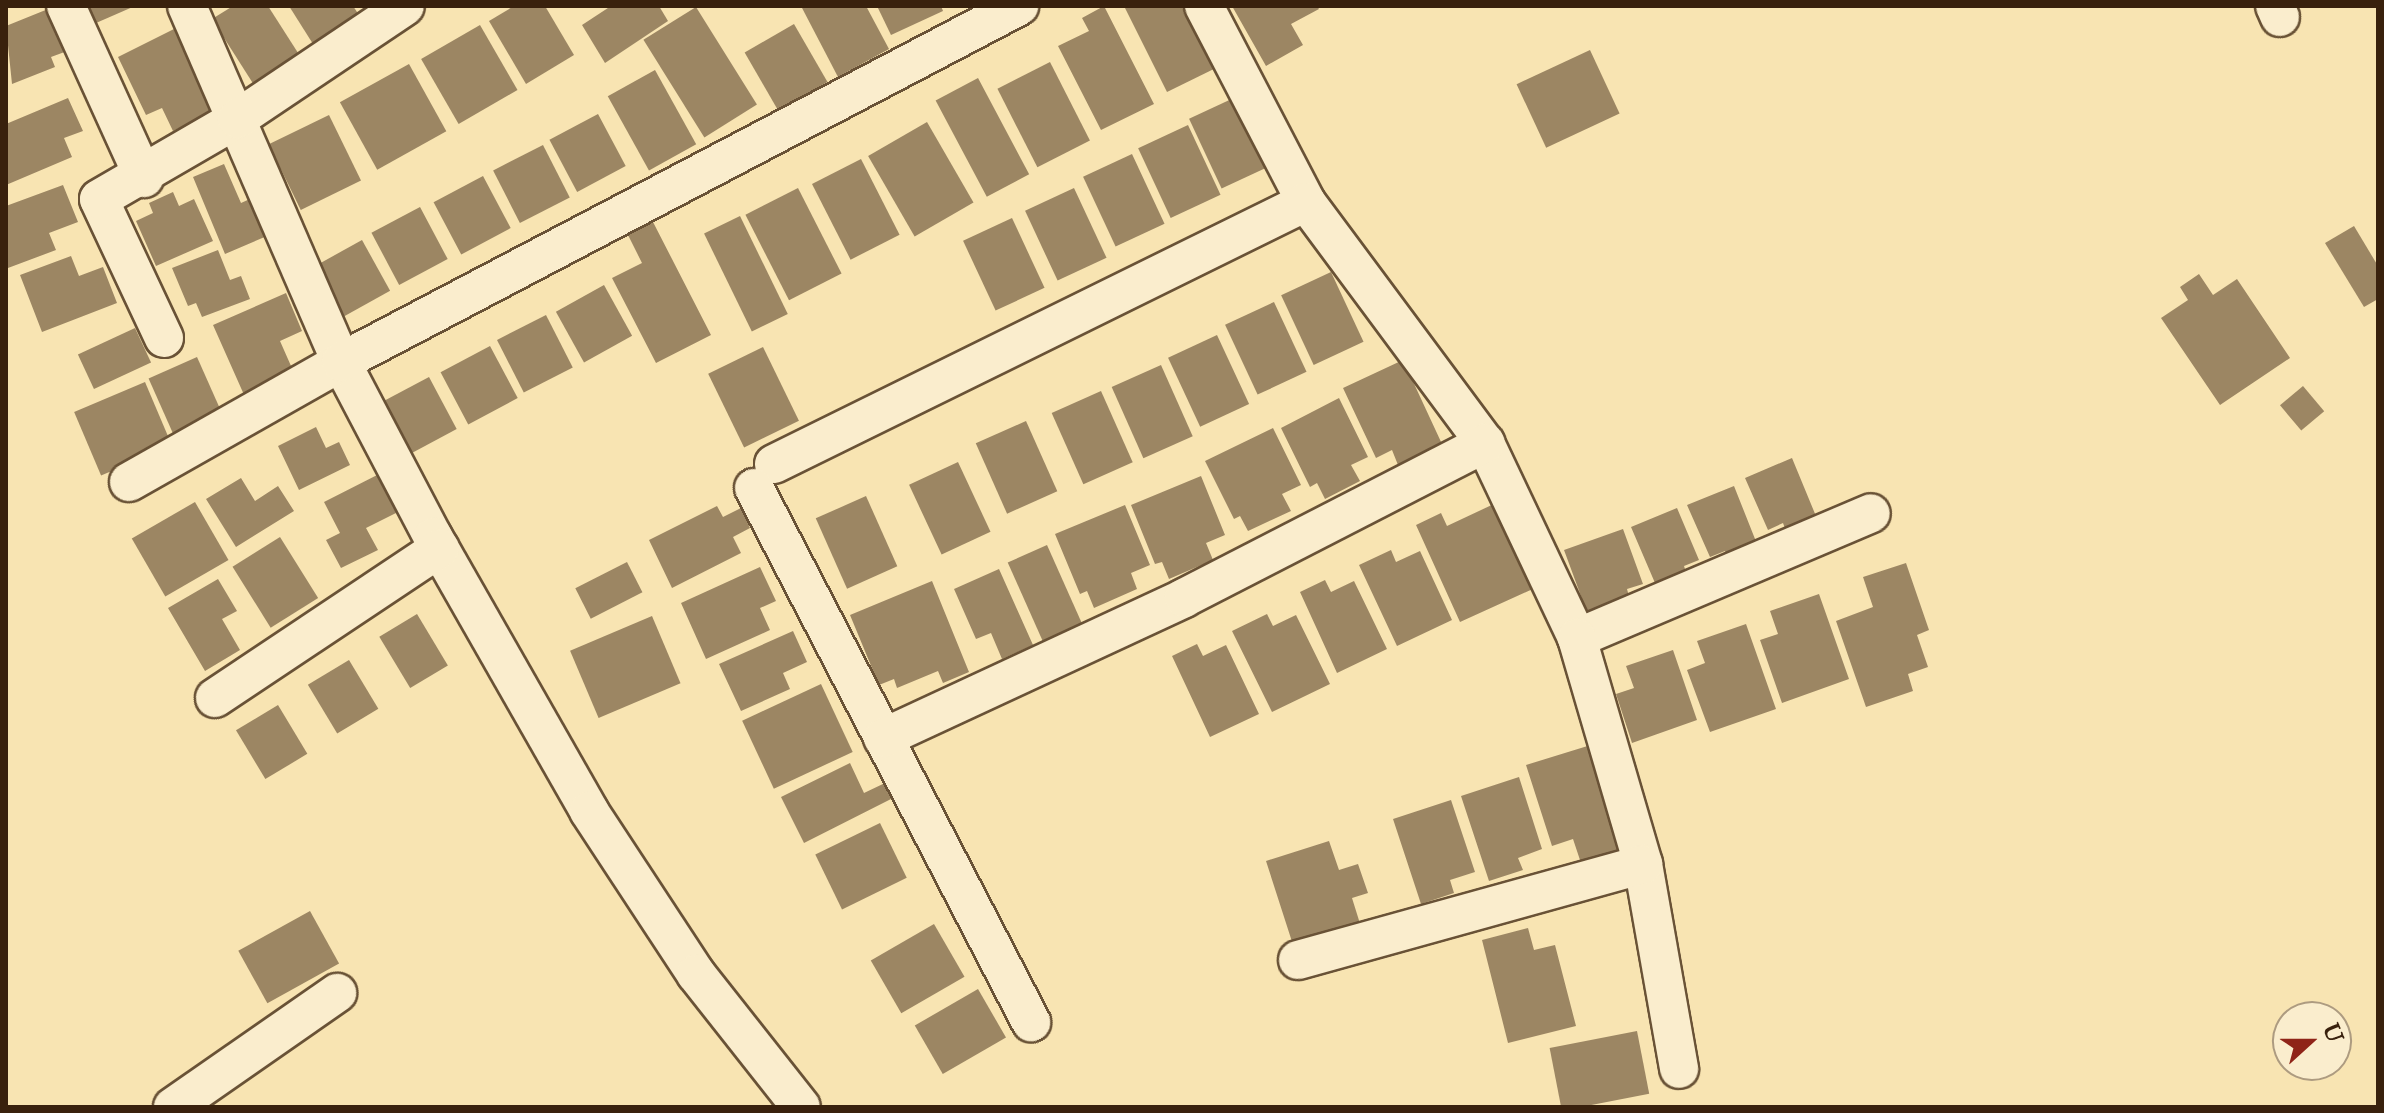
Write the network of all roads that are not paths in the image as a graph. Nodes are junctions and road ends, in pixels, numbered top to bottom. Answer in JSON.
{"nodes":[{"id":1,"x":66,"y":6,"type":"edge"},
{"id":2,"x":187,"y":6,"type":"edge"},
{"id":3,"x":405,"y":6,"type":"edge"},
{"id":4,"x":1019,"y":6,"type":"edge"},
{"id":5,"x":1204,"y":6,"type":"edge"},
{"id":6,"x":237,"y":119,"type":"junction"},
{"id":7,"x":144,"y":178,"type":"junction"},
{"id":8,"x":1306,"y":202,"type":"junction"},
{"id":9,"x":164,"y":338,"type":"dead end"},
{"id":10,"x":341,"y":362,"type":"junction"},
{"id":11,"x":1485,"y":443,"type":"junction"},
{"id":12,"x":129,"y":482,"type":"dead end"},
{"id":13,"x":1871,"y":513,"type":"dead end"},
{"id":14,"x":440,"y":548,"type":"junction"},
{"id":15,"x":1577,"y":638,"type":"junction"},
{"id":16,"x":215,"y":698,"type":"dead end"},
{"id":17,"x":883,"y":738,"type":"junction"},
{"id":18,"x":1643,"y":864,"type":"junction"},
{"id":19,"x":1298,"y":960,"type":"dead end"},
{"id":20,"x":337,"y":993,"type":"dead end"},
{"id":21,"x":1031,"y":1022,"type":"dead end"},
{"id":22,"x":1679,"y":1069,"type":"dead end"},
{"id":23,"x":173,"y":1107,"type":"edge"},
{"id":24,"x":801,"y":1107,"type":"edge"}],
"edges":[{"from":1,"to":7,"type":"street"},
{"from":2,"to":6,"type":"street"},
{"from":3,"to":6,"type":"street"},
{"from":4,"to":10,"type":"street"},
{"from":5,"to":8,"type":"street"},
{"from":6,"to":7,"type":"street"},
{"from":6,"to":10,"type":"street"},
{"from":7,"to":9,"type":"street"},
{"from":8,"to":11,"type":"street"},
{"from":8,"to":17,"type":"street"},
{"from":10,"to":12,"type":"street"},
{"from":10,"to":14,"type":"street"},
{"from":11,"to":15,"type":"street"},
{"from":11,"to":17,"type":"street"},
{"from":13,"to":15,"type":"street"},
{"from":14,"to":16,"type":"street"},
{"from":14,"to":24,"type":"street"},
{"from":15,"to":18,"type":"street"},
{"from":17,"to":21,"type":"street"},
{"from":18,"to":19,"type":"street"},
{"from":18,"to":22,"type":"street"},
{"from":20,"to":23,"type":"street"}]}
